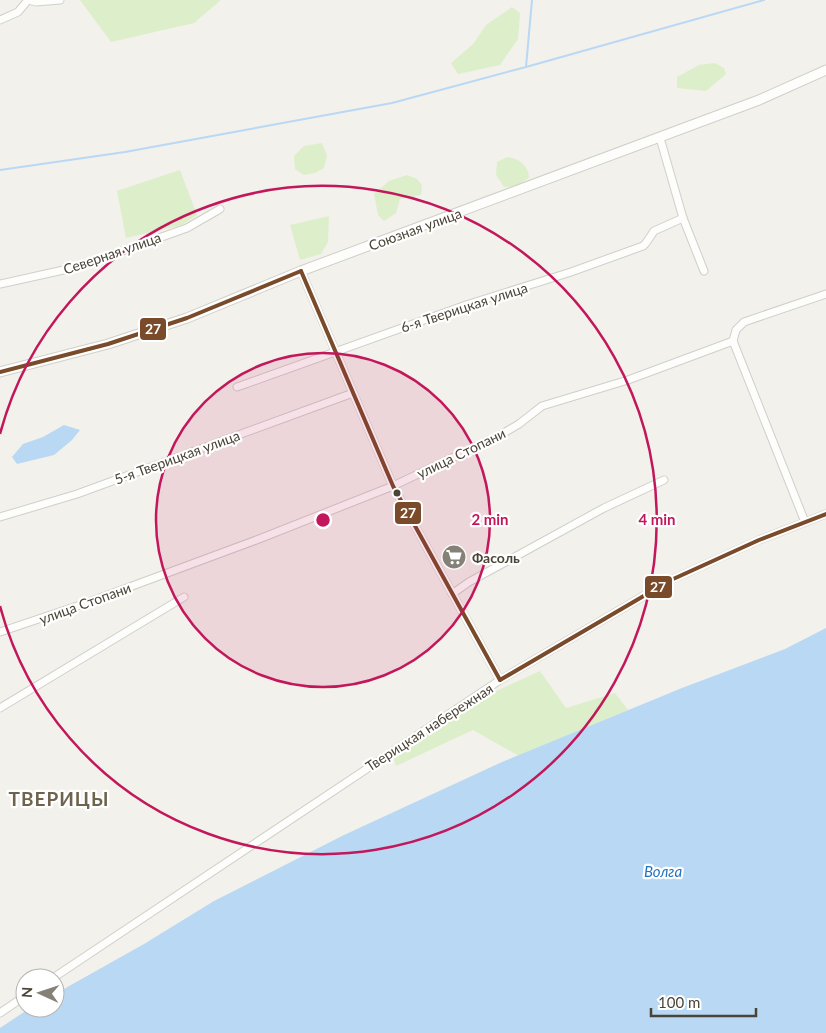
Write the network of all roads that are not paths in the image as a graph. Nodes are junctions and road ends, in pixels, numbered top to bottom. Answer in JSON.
{"nodes":[{"id":1,"x":28,"y":0,"type":"edge"},
{"id":2,"x":60,"y":0,"type":"edge"},
{"id":3,"x":0,"y":20,"type":"edge"},
{"id":4,"x":826,"y":70,"type":"edge"},
{"id":5,"x":660,"y":138,"type":"junction"},
{"id":6,"x":220,"y":210,"type":"dead end"},
{"id":7,"x":683,"y":218,"type":"junction"},
{"id":8,"x":301,"y":271,"type":"junction"},
{"id":9,"x":704,"y":271,"type":"dead end"},
{"id":10,"x":0,"y":284,"type":"edge"},
{"id":11,"x":826,"y":294,"type":"edge"},
{"id":12,"x":733,"y":341,"type":"junction"},
{"id":13,"x":335,"y":351,"type":"junction"},
{"id":14,"x":0,"y":372,"type":"edge"},
{"id":15,"x":237,"y":387,"type":"dead end"},
{"id":16,"x":354,"y":393,"type":"junction"},
{"id":17,"x":664,"y":480,"type":"dead end"},
{"id":18,"x":393,"y":486,"type":"junction"},
{"id":19,"x":826,"y":514,"type":"edge"},
{"id":20,"x":0,"y":517,"type":"edge"},
{"id":21,"x":805,"y":522,"type":"junction"},
{"id":22,"x":452,"y":594,"type":"junction"},
{"id":23,"x":184,"y":597,"type":"dead end"},
{"id":24,"x":0,"y":632,"type":"edge"},
{"id":25,"x":500,"y":680,"type":"junction"},
{"id":26,"x":0,"y":708,"type":"edge"},
{"id":27,"x":65,"y":970,"type":"edge"},
{"id":28,"x":15,"y":1003,"type":"edge"},
{"id":29,"x":0,"y":1013,"type":"edge"}],
"edges":[{"from":1,"to":2,"type":"street"},
{"from":1,"to":3,"type":"street"},
{"from":4,"to":5,"type":"street","name":"Союзная улица"},
{"from":5,"to":7,"type":"street"},
{"from":5,"to":8,"type":"street","name":"Союзная улица"},
{"from":6,"to":10,"type":"street","name":"Северная улица"},
{"from":7,"to":9,"type":"street"},
{"from":7,"to":13,"type":"street","name":"6-я Тверицкая улица"},
{"from":8,"to":13,"type":"street"},
{"from":8,"to":14,"type":"street","name":"Союзная улица"},
{"from":11,"to":12,"type":"street"},
{"from":12,"to":18,"type":"street","name":"улица Стопани"},
{"from":12,"to":21,"type":"street"},
{"from":13,"to":15,"type":"street","name":"6-я Тверицкая улица"},
{"from":13,"to":16,"type":"street"},
{"from":16,"to":18,"type":"street"},
{"from":16,"to":20,"type":"street","name":"5-я Тверицкая улица"},
{"from":17,"to":22,"type":"street"},
{"from":18,"to":22,"type":"street"},
{"from":18,"to":24,"type":"street","name":"улица Стопани"},
{"from":19,"to":21,"type":"street","name":"Тверицкая набережная"},
{"from":21,"to":25,"type":"street","name":"Тверицкая набережная"},
{"from":22,"to":25,"type":"street"},
{"from":23,"to":26,"type":"street"},
{"from":25,"to":27,"type":"street","name":"Тверицкая набережная"},
{"from":28,"to":29,"type":"street"}]}
